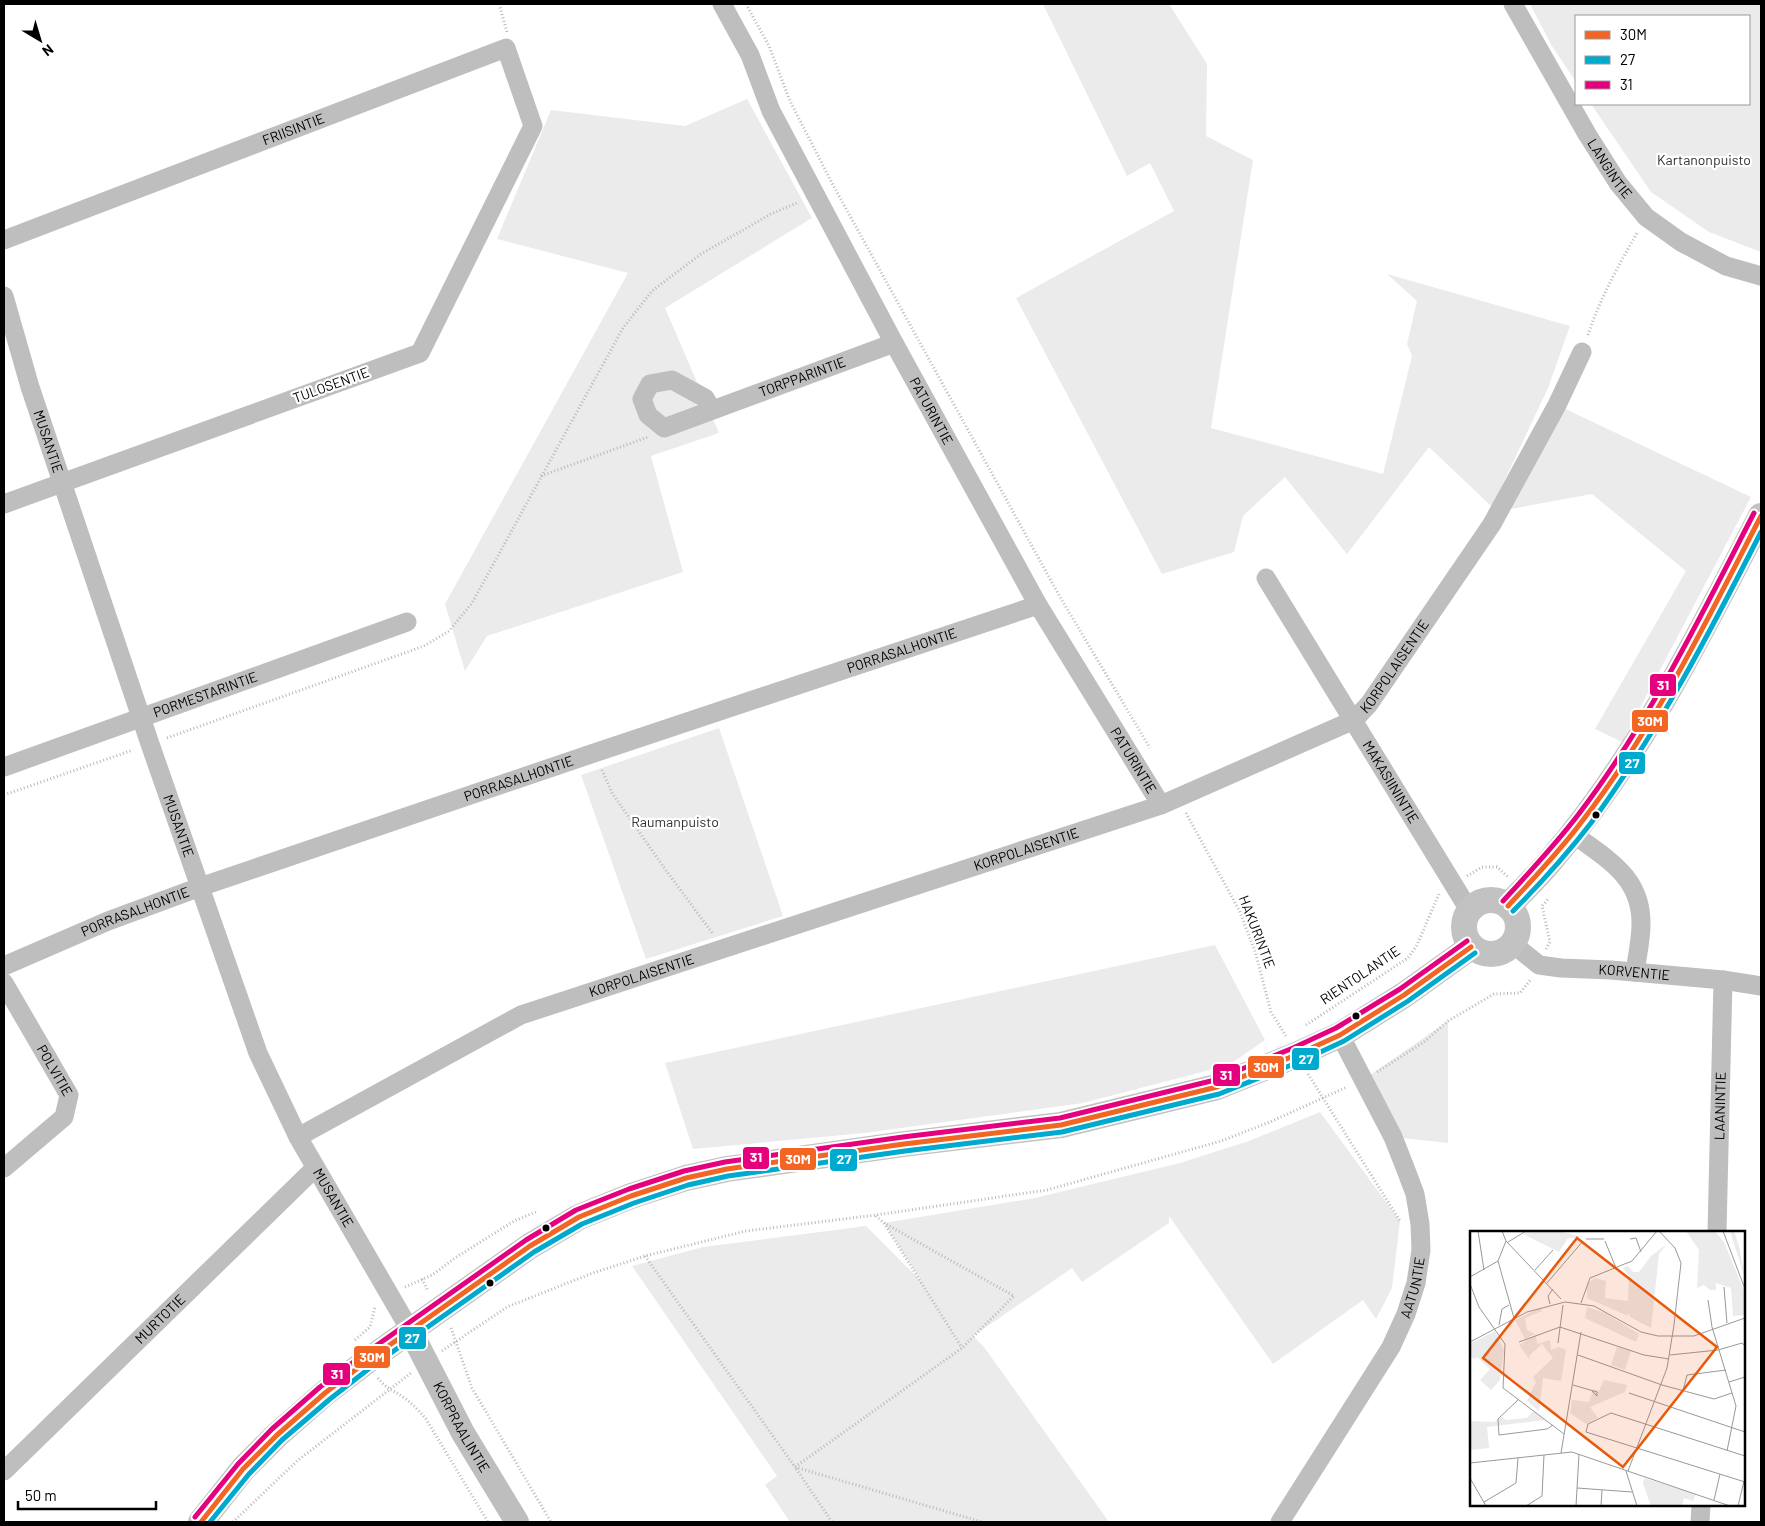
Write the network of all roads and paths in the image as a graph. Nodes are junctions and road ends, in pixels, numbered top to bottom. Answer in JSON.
{"nodes":[{"id":1,"x":499,"y":4,"type":"edge"},
{"id":2,"x":722,"y":4,"type":"edge"},
{"id":3,"x":746,"y":4,"type":"edge"},
{"id":4,"x":1513,"y":4,"type":"edge"},
{"id":5,"x":506,"y":48,"type":"junction"},
{"id":6,"x":833,"y":185,"type":"junction"},
{"id":7,"x":815,"y":195,"type":"junction"},
{"id":8,"x":1646,"y":217,"type":"junction"},
{"id":9,"x":4,"y":240,"type":"edge"},
{"id":10,"x":1761,"y":276,"type":"edge"},
{"id":11,"x":4,"y":296,"type":"edge"},
{"id":12,"x":894,"y":343,"type":"junction"},
{"id":13,"x":1582,"y":352,"type":"joint"},
{"id":14,"x":712,"y":410,"type":"junction"},
{"id":15,"x":664,"y":428,"type":"junction"},
{"id":16,"x":540,"y":476,"type":"junction"},
{"id":17,"x":62,"y":482,"type":"junction"},
{"id":18,"x":4,"y":504,"type":"edge"},
{"id":19,"x":1761,"y":516,"type":"edge"},
{"id":20,"x":1266,"y":578,"type":"dead end"},
{"id":21,"x":1038,"y":605,"type":"junction"},
{"id":22,"x":407,"y":622,"type":"dead end"},
{"id":23,"x":142,"y":718,"type":"junction"},
{"id":24,"x":1354,"y":720,"type":"junction"},
{"id":25,"x":150,"y":744,"type":"junction"},
{"id":26,"x":594,"y":753,"type":"junction"},
{"id":27,"x":1154,"y":756,"type":"dead end"},
{"id":28,"x":4,"y":766,"type":"edge"},
{"id":29,"x":4,"y":795,"type":"edge"},
{"id":30,"x":1182,"y":804,"type":"junction"},
{"id":31,"x":1161,"y":805,"type":"junction"},
{"id":32,"x":1572,"y":833,"type":"junction"},
{"id":33,"x":1454,"y":884,"type":"junction"},
{"id":34,"x":200,"y":887,"type":"junction"},
{"id":35,"x":1525,"y":900,"type":"junction"},
{"id":36,"x":1469,"y":910,"type":"junction"},
{"id":37,"x":1513,"y":944,"type":"junction"},
{"id":38,"x":1471,"y":947,"type":"junction"},
{"id":39,"x":724,"y":948,"type":"junction"},
{"id":40,"x":4,"y":966,"type":"edge"},
{"id":41,"x":1635,"y":972,"type":"junction"},
{"id":42,"x":1723,"y":980,"type":"junction"},
{"id":43,"x":4,"y":983,"type":"edge"},
{"id":44,"x":1761,"y":986,"type":"edge"},
{"id":45,"x":1301,"y":1028,"type":"dead end"},
{"id":46,"x":1340,"y":1035,"type":"junction"},
{"id":47,"x":1292,"y":1041,"type":"junction"},
{"id":48,"x":298,"y":1137,"type":"junction"},
{"id":49,"x":4,"y":1168,"type":"edge"},
{"id":50,"x":315,"y":1168,"type":"junction"},
{"id":51,"x":876,"y":1215,"type":"dead end"},
{"id":52,"x":884,"y":1223,"type":"junction"},
{"id":53,"x":1402,"y":1230,"type":"dead end"},
{"id":54,"x":1717,"y":1231,"type":"edge"},
{"id":55,"x":645,"y":1256,"type":"dead end"},
{"id":56,"x":422,"y":1279,"type":"dead end"},
{"id":57,"x":439,"y":1310,"type":"junction"},
{"id":58,"x":410,"y":1330,"type":"junction"},
{"id":59,"x":962,"y":1348,"type":"junction"},
{"id":60,"x":360,"y":1351,"type":"junction"},
{"id":61,"x":795,"y":1467,"type":"junction"},
{"id":62,"x":4,"y":1471,"type":"edge"},
{"id":63,"x":1701,"y":1506,"type":"edge"},
{"id":64,"x":201,"y":1522,"type":"edge"},
{"id":65,"x":488,"y":1522,"type":"edge"},
{"id":66,"x":517,"y":1522,"type":"edge"},
{"id":67,"x":551,"y":1522,"type":"edge"},
{"id":68,"x":832,"y":1522,"type":"edge"},
{"id":69,"x":982,"y":1522,"type":"edge"},
{"id":70,"x":1280,"y":1522,"type":"edge"},
{"id":71,"x":1700,"y":1522,"type":"edge"}],
"edges":[{"from":1,"to":5,"type":"path"},
{"from":2,"to":7,"type":"street","name":"PATURINTIE"},
{"from":3,"to":6,"type":"path"},
{"from":4,"to":8,"type":"street","name":"LANGINTIE"},
{"from":5,"to":9,"type":"street","name":"FRIISINTIE"},
{"from":5,"to":17,"type":"street","name":"TULOSENTIE"},
{"from":6,"to":7,"type":"path"},
{"from":6,"to":27,"type":"path"},
{"from":7,"to":12,"type":"street","name":"PATURINTIE"},
{"from":7,"to":16,"type":"path"},
{"from":8,"to":10,"type":"street","name":"LANGINTIE"},
{"from":8,"to":13,"type":"path"},
{"from":11,"to":17,"type":"street","name":"MUSANTIE"},
{"from":12,"to":14,"type":"street","name":"TORPPARINTIE"},
{"from":12,"to":21,"type":"street","name":"PATURINTIE"},
{"from":13,"to":24,"type":"street","name":"KORPOLAISENTIE"},
{"from":14,"to":15,"type":"street","name":"TORPPARINTIE"},
{"from":14,"to":15,"type":"street"},
{"from":15,"to":16,"type":"path"},
{"from":16,"to":25,"type":"path"},
{"from":17,"to":18,"type":"street","name":"TULOSENTIE"},
{"from":17,"to":23,"type":"street","name":"MUSANTIE"},
{"from":19,"to":32,"type":"main road"},
{"from":20,"to":24,"type":"street","name":"MAKASIININTIE"},
{"from":21,"to":26,"type":"street","name":"PORRASALHONTIE"},
{"from":21,"to":31,"type":"street","name":"PATURINTIE"},
{"from":22,"to":23,"type":"street","name":"PORMESTARINTIE"},
{"from":23,"to":25,"type":"street","name":"MUSANTIE"},
{"from":23,"to":28,"type":"street","name":"PORMESTARINTIE"},
{"from":24,"to":30,"type":"street","name":"KORPOLAISENTIE"},
{"from":24,"to":33,"type":"street","name":"MAKASIININTIE"},
{"from":25,"to":29,"type":"path"},
{"from":25,"to":34,"type":"street","name":"MUSANTIE"},
{"from":26,"to":34,"type":"street","name":"PORRASALHONTIE"},
{"from":26,"to":39,"type":"path"},
{"from":30,"to":31,"type":"street","name":"KORPOLAISENTIE"},
{"from":30,"to":47,"type":"path","name":"HAKURINTIE"},
{"from":31,"to":39,"type":"street","name":"KORPOLAISENTIE"},
{"from":32,"to":35,"type":"main road"},
{"from":32,"to":41,"type":"street"},
{"from":33,"to":35,"type":"path","name":"RIENTOLANTIE"},
{"from":33,"to":36,"type":"street","name":"MAKASIININTIE"},
{"from":33,"to":45,"type":"path","name":"RIENTOLANTIE"},
{"from":34,"to":40,"type":"street","name":"PORRASALHONTIE"},
{"from":34,"to":48,"type":"street","name":"MUSANTIE"},
{"from":35,"to":36,"type":"main road"},
{"from":35,"to":37,"type":"main road"},
{"from":36,"to":38,"type":"main road"},
{"from":37,"to":38,"type":"main road"},
{"from":37,"to":41,"type":"street","name":"KORVENTIE"},
{"from":38,"to":46,"type":"main road"},
{"from":39,"to":48,"type":"street","name":"KORPOLAISENTIE"},
{"from":41,"to":42,"type":"street","name":"KORVENTIE"},
{"from":42,"to":44,"type":"street","name":"KORVENTIE"},
{"from":42,"to":54,"type":"street","name":"LAANINTIE"},
{"from":43,"to":49,"type":"street","name":"POLVITIE"},
{"from":46,"to":47,"type":"main road"},
{"from":46,"to":70,"type":"street","name":"AATUNTIE"},
{"from":47,"to":53,"type":"path","name":"HAKURINTIE"},
{"from":47,"to":57,"type":"main road"},
{"from":48,"to":50,"type":"street","name":"MUSANTIE"},
{"from":50,"to":58,"type":"street","name":"MUSANTIE"},
{"from":50,"to":62,"type":"street","name":"MURTOTIE"},
{"from":51,"to":52,"type":"path"},
{"from":52,"to":59,"type":"path"},
{"from":52,"to":59,"type":"path"},
{"from":55,"to":61,"type":"path"},
{"from":56,"to":57,"type":"path"},
{"from":57,"to":58,"type":"main road"},
{"from":57,"to":67,"type":"path"},
{"from":58,"to":60,"type":"main road"},
{"from":58,"to":66,"type":"street","name":"KORPRAALINTIE"},
{"from":59,"to":61,"type":"path"},
{"from":60,"to":64,"type":"main road"},
{"from":60,"to":65,"type":"path"},
{"from":61,"to":68,"type":"path"},
{"from":61,"to":69,"type":"path"},
{"from":63,"to":71,"type":"street"}]}
